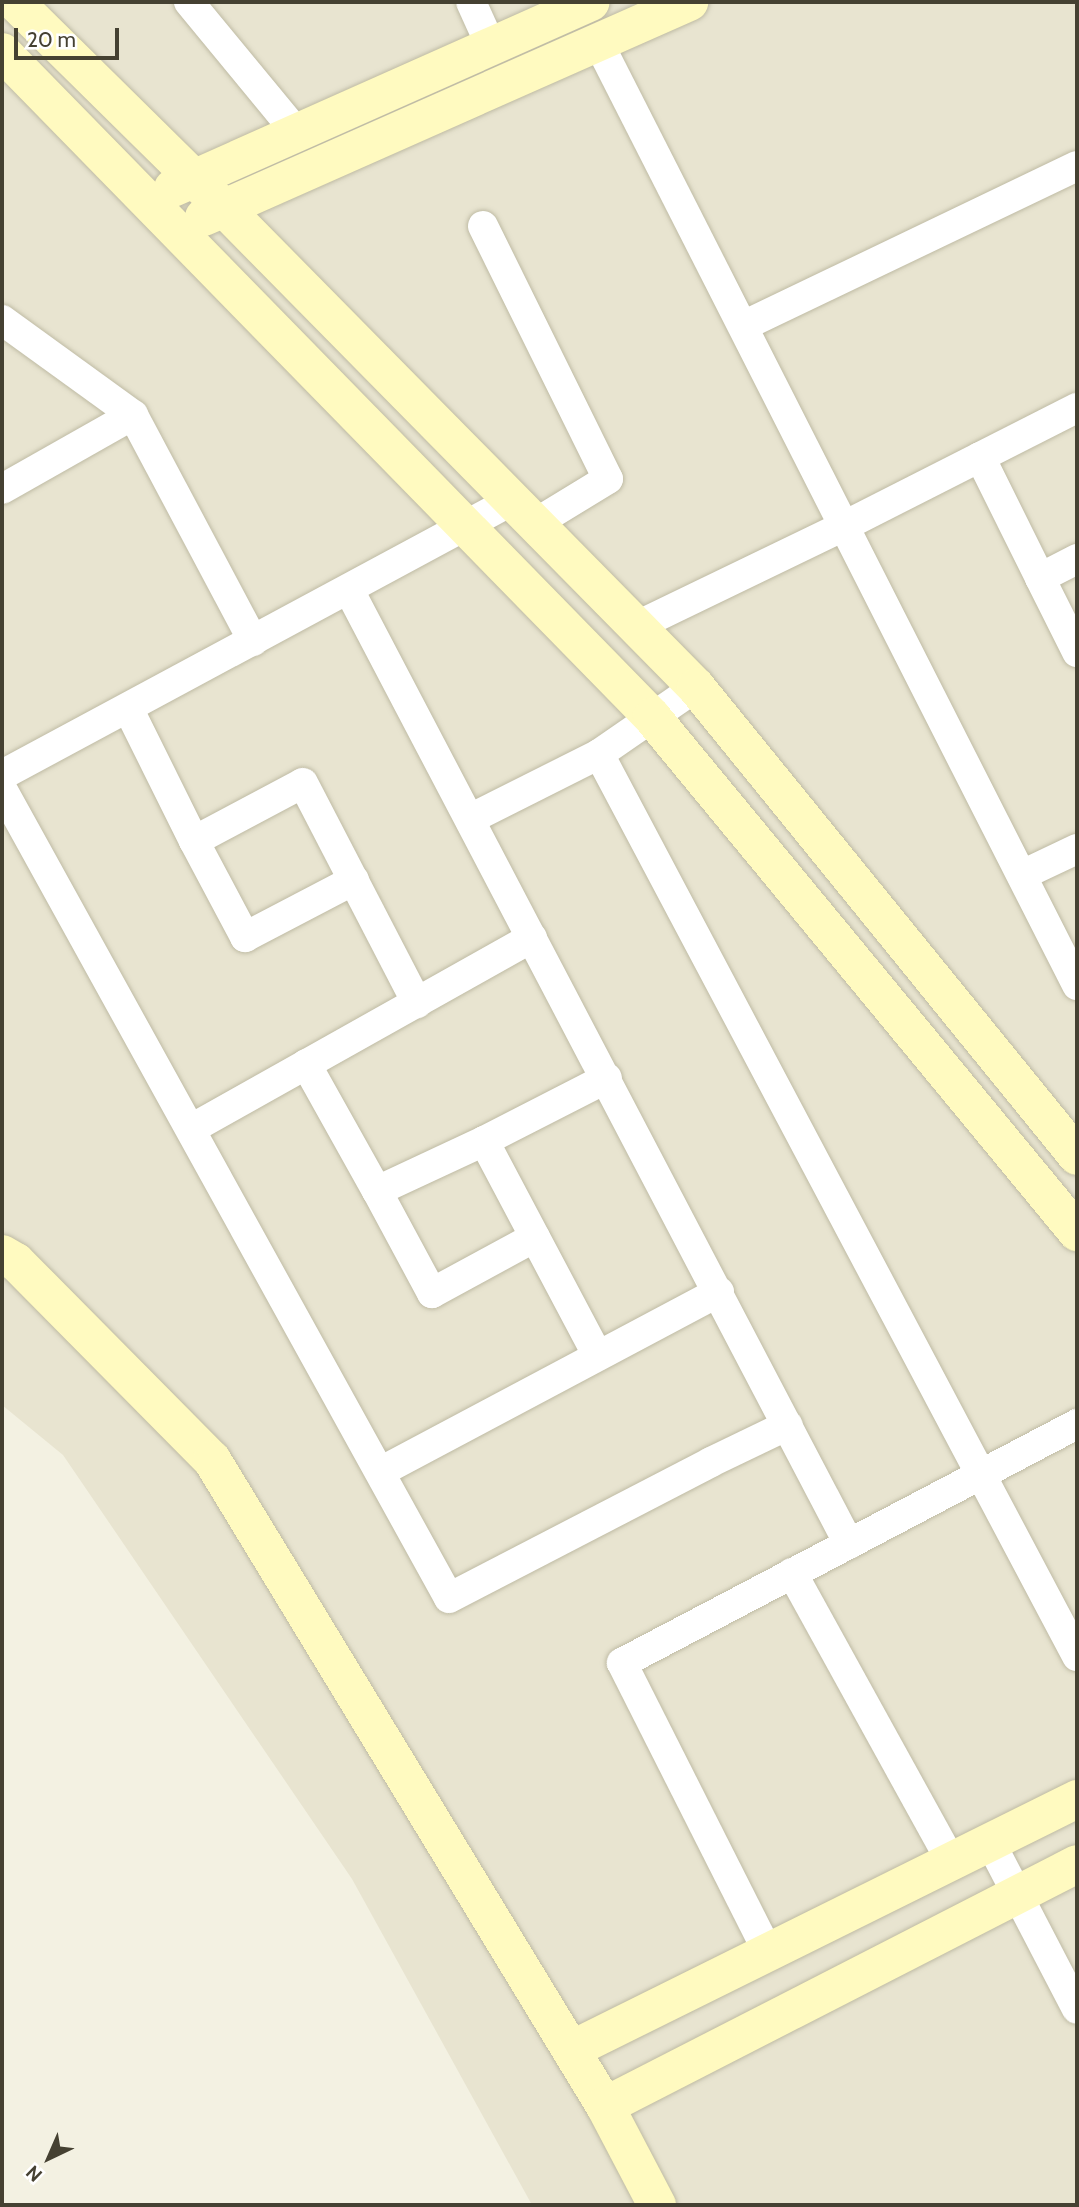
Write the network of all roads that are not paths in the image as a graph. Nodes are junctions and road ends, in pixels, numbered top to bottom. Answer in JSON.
{"nodes":[{"id":1,"x":15,"y":2,"type":"edge"},
{"id":2,"x":189,"y":2,"type":"edge"},
{"id":3,"x":471,"y":2,"type":"edge"},
{"id":4,"x":590,"y":2,"type":"edge"},
{"id":5,"x":690,"y":2,"type":"edge"},
{"id":6,"x":598,"y":42,"type":"junction"},
{"id":7,"x":491,"y":46,"type":"junction"},
{"id":8,"x":2,"y":52,"type":"edge"},
{"id":9,"x":296,"y":132,"type":"junction"},
{"id":10,"x":1077,"y":166,"type":"edge"},
{"id":11,"x":193,"y":177,"type":"junction"},
{"id":12,"x":148,"y":200,"type":"junction"},
{"id":13,"x":224,"y":208,"type":"junction"},
{"id":14,"x":482,"y":226,"type":"dead end"},
{"id":15,"x":177,"y":229,"type":"junction"},
{"id":16,"x":2,"y":320,"type":"edge"},
{"id":17,"x":743,"y":326,"type":"junction"},
{"id":18,"x":1077,"y":408,"type":"edge"},
{"id":19,"x":133,"y":415,"type":"junction"},
{"id":20,"x":980,"y":457,"type":"junction"},
{"id":21,"x":2,"y":489,"type":"edge"},
{"id":22,"x":524,"y":512,"type":"junction"},
{"id":23,"x":844,"y":526,"type":"junction"},
{"id":24,"x":466,"y":527,"type":"junction"},
{"id":25,"x":1077,"y":559,"type":"edge"},
{"id":26,"x":1040,"y":578,"type":"junction"},
{"id":27,"x":349,"y":590,"type":"junction"},
{"id":28,"x":637,"y":626,"type":"junction"},
{"id":29,"x":253,"y":641,"type":"junction"},
{"id":30,"x":1077,"y":652,"type":"edge"},
{"id":31,"x":696,"y":687,"type":"junction"},
{"id":32,"x":128,"y":708,"type":"junction"},
{"id":33,"x":652,"y":717,"type":"junction"},
{"id":34,"x":599,"y":754,"type":"junction"},
{"id":35,"x":2,"y":775,"type":"edge"},
{"id":36,"x":2,"y":789,"type":"edge"},
{"id":37,"x":470,"y":819,"type":"junction"},
{"id":38,"x":194,"y":841,"type":"junction"},
{"id":39,"x":1077,"y":849,"type":"edge"},
{"id":40,"x":1022,"y":875,"type":"junction"},
{"id":41,"x":354,"y":880,"type":"junction"},
{"id":42,"x":532,"y":938,"type":"junction"},
{"id":43,"x":1077,"y":985,"type":"edge"},
{"id":44,"x":417,"y":1003,"type":"junction"},
{"id":45,"x":306,"y":1064,"type":"junction"},
{"id":46,"x":607,"y":1078,"type":"junction"},
{"id":47,"x":191,"y":1129,"type":"junction"},
{"id":48,"x":484,"y":1141,"type":"junction"},
{"id":49,"x":1077,"y":1156,"type":"edge"},
{"id":50,"x":377,"y":1191,"type":"junction"},
{"id":51,"x":1077,"y":1232,"type":"edge"},
{"id":52,"x":536,"y":1237,"type":"junction"},
{"id":53,"x":2,"y":1254,"type":"edge"},
{"id":54,"x":719,"y":1292,"type":"junction"},
{"id":55,"x":598,"y":1356,"type":"junction"},
{"id":56,"x":1077,"y":1424,"type":"edge"},
{"id":57,"x":789,"y":1425,"type":"junction"},
{"id":58,"x":380,"y":1472,"type":"junction"},
{"id":59,"x":981,"y":1474,"type":"junction"},
{"id":60,"x":849,"y":1544,"type":"junction"},
{"id":61,"x":792,"y":1573,"type":"junction"},
{"id":62,"x":1077,"y":1656,"type":"edge"},
{"id":63,"x":1077,"y":1799,"type":"edge"},
{"id":64,"x":990,"y":1842,"type":"junction"},
{"id":65,"x":951,"y":1861,"type":"junction"},
{"id":66,"x":1077,"y":1864,"type":"edge"},
{"id":67,"x":1018,"y":1894,"type":"junction"},
{"id":68,"x":768,"y":1952,"type":"junction"},
{"id":69,"x":1077,"y":2009,"type":"edge"},
{"id":70,"x":571,"y":2050,"type":"junction"},
{"id":71,"x":605,"y":2106,"type":"junction"},
{"id":72,"x":657,"y":2205,"type":"edge"}],
"edges":[{"from":1,"to":11,"type":"street"},
{"from":2,"to":9,"type":"street"},
{"from":3,"to":7,"type":"street"},
{"from":4,"to":7,"type":"street"},
{"from":5,"to":6,"type":"street"},
{"from":6,"to":13,"type":"street"},
{"from":6,"to":17,"type":"street"},
{"from":7,"to":9,"type":"street"},
{"from":8,"to":12,"type":"street"},
{"from":9,"to":11,"type":"street"},
{"from":10,"to":17,"type":"street"},
{"from":11,"to":12,"type":"street"},
{"from":11,"to":13,"type":"street"},
{"from":12,"to":15,"type":"street"},
{"from":13,"to":15,"type":"street"},
{"from":13,"to":22,"type":"street"},
{"from":14,"to":22,"type":"street"},
{"from":15,"to":24,"type":"street"},
{"from":16,"to":19,"type":"street"},
{"from":17,"to":23,"type":"street"},
{"from":18,"to":20,"type":"street"},
{"from":19,"to":21,"type":"street"},
{"from":19,"to":29,"type":"street"},
{"from":20,"to":23,"type":"street"},
{"from":20,"to":26,"type":"street"},
{"from":22,"to":24,"type":"street"},
{"from":22,"to":28,"type":"street"},
{"from":23,"to":28,"type":"street"},
{"from":23,"to":40,"type":"street"},
{"from":24,"to":27,"type":"street"},
{"from":24,"to":33,"type":"street"},
{"from":25,"to":26,"type":"street"},
{"from":26,"to":30,"type":"street"},
{"from":27,"to":29,"type":"street"},
{"from":27,"to":37,"type":"street"},
{"from":28,"to":31,"type":"street"},
{"from":29,"to":32,"type":"street"},
{"from":31,"to":33,"type":"street"},
{"from":31,"to":49,"type":"street"},
{"from":32,"to":35,"type":"street"},
{"from":32,"to":38,"type":"street"},
{"from":33,"to":34,"type":"street"},
{"from":33,"to":51,"type":"street"},
{"from":34,"to":37,"type":"street"},
{"from":34,"to":59,"type":"street"},
{"from":36,"to":47,"type":"street"},
{"from":37,"to":42,"type":"street"},
{"from":38,"to":41,"type":"street"},
{"from":38,"to":41,"type":"street"},
{"from":39,"to":40,"type":"street"},
{"from":40,"to":43,"type":"street"},
{"from":41,"to":44,"type":"street"},
{"from":42,"to":44,"type":"street"},
{"from":42,"to":46,"type":"street"},
{"from":44,"to":45,"type":"street"},
{"from":45,"to":47,"type":"street"},
{"from":45,"to":50,"type":"street"},
{"from":46,"to":48,"type":"street"},
{"from":46,"to":54,"type":"street"},
{"from":47,"to":58,"type":"street"},
{"from":48,"to":50,"type":"street"},
{"from":48,"to":52,"type":"street"},
{"from":50,"to":52,"type":"street"},
{"from":52,"to":55,"type":"street"},
{"from":53,"to":70,"type":"street"},
{"from":54,"to":55,"type":"street"},
{"from":54,"to":57,"type":"street"},
{"from":55,"to":58,"type":"street"},
{"from":56,"to":59,"type":"street"},
{"from":57,"to":58,"type":"street"},
{"from":57,"to":60,"type":"street"},
{"from":59,"to":60,"type":"street"},
{"from":59,"to":62,"type":"street"},
{"from":60,"to":61,"type":"street"},
{"from":61,"to":65,"type":"street"},
{"from":61,"to":68,"type":"street"},
{"from":63,"to":64,"type":"street"},
{"from":64,"to":65,"type":"street"},
{"from":64,"to":67,"type":"street"},
{"from":65,"to":68,"type":"street"},
{"from":66,"to":67,"type":"street"},
{"from":67,"to":69,"type":"street"},
{"from":67,"to":71,"type":"street"},
{"from":68,"to":70,"type":"street"},
{"from":70,"to":71,"type":"street"},
{"from":71,"to":72,"type":"street"}]}
